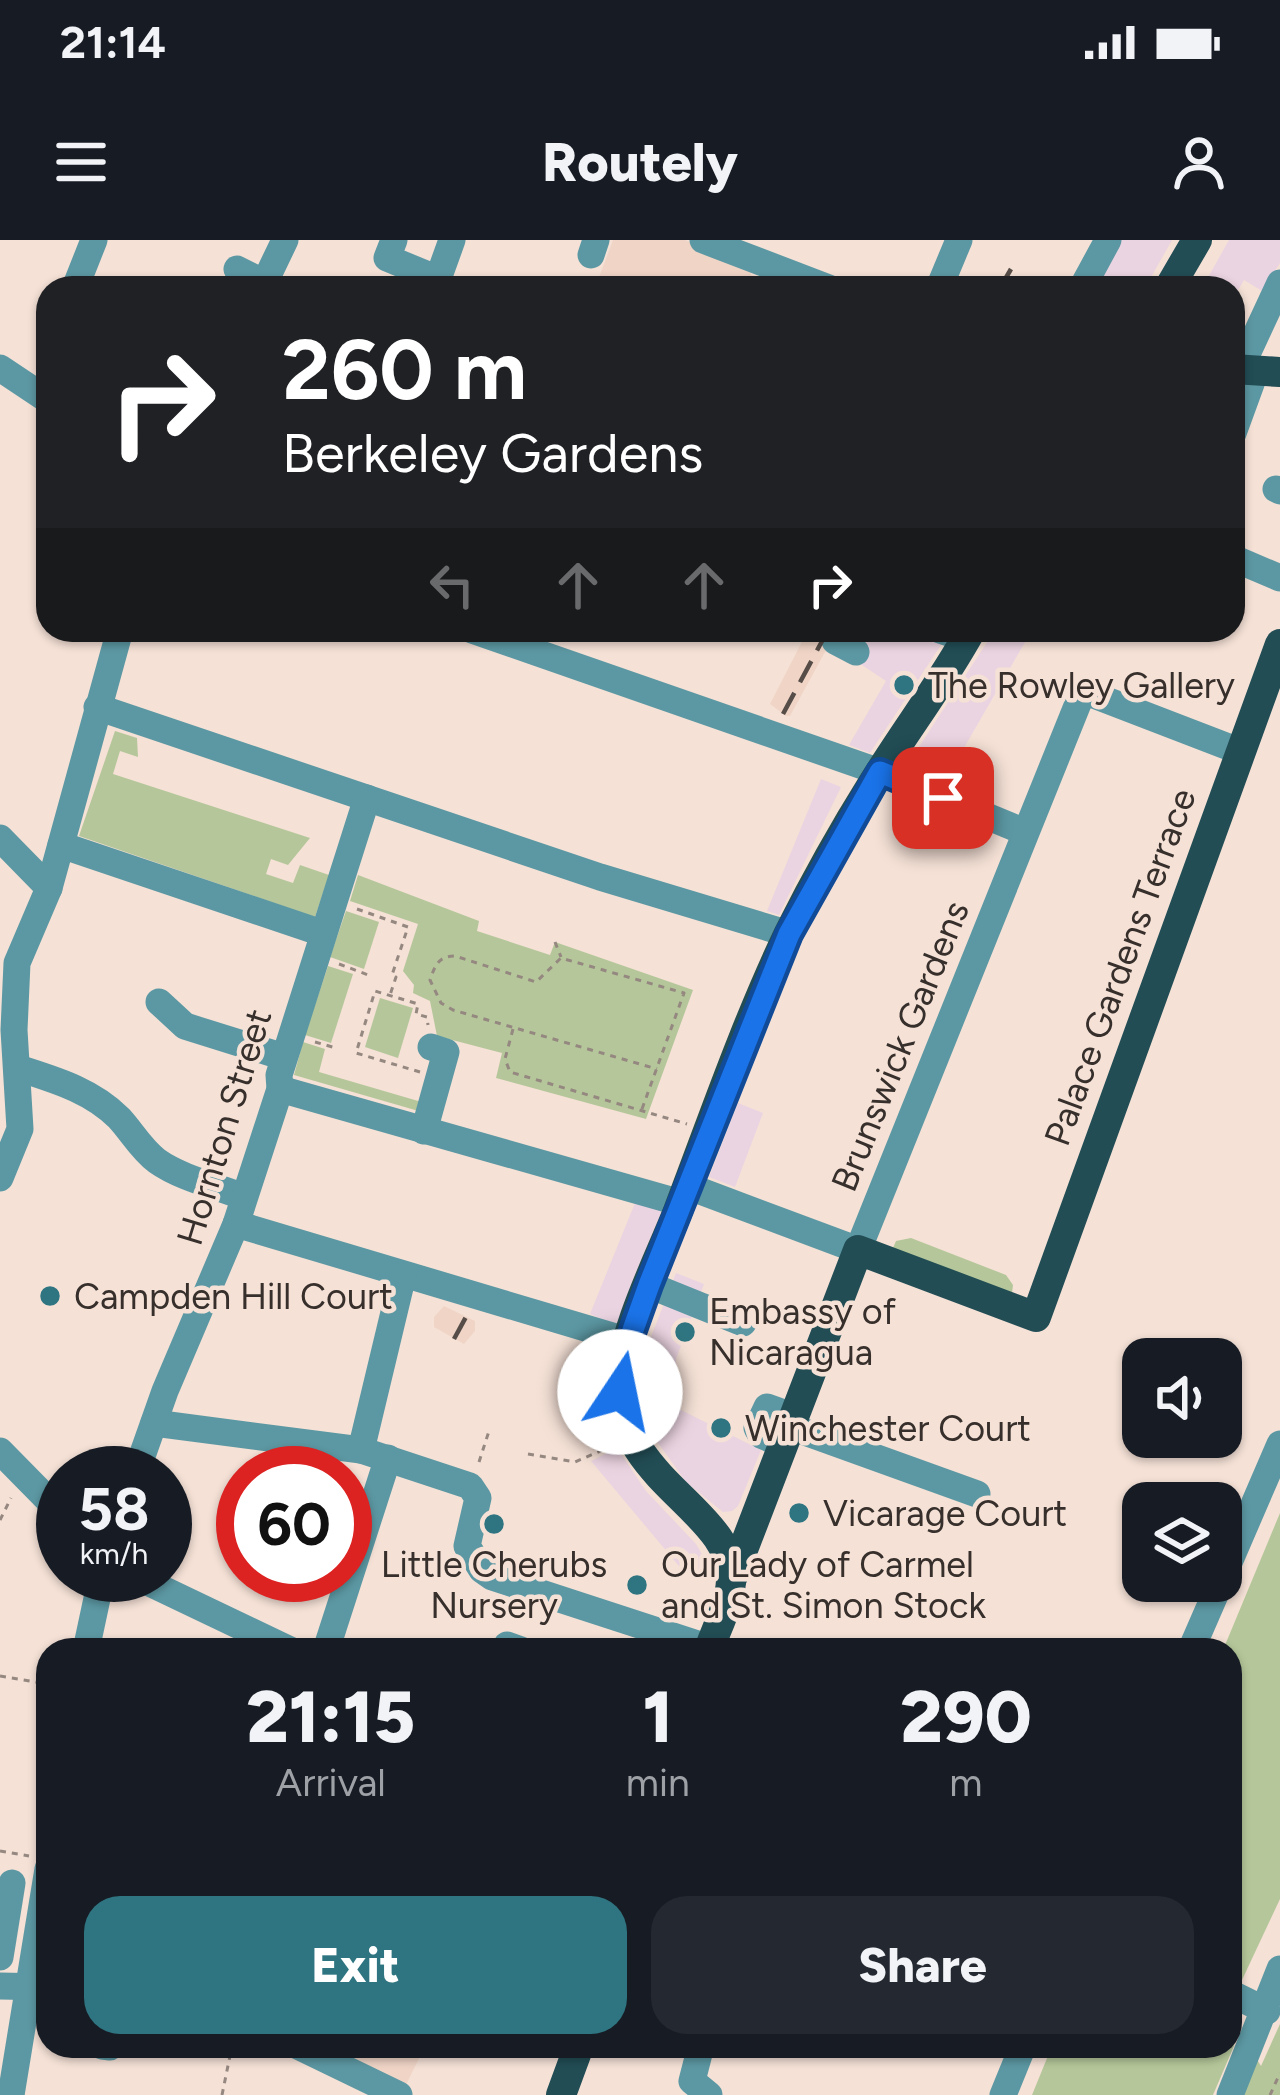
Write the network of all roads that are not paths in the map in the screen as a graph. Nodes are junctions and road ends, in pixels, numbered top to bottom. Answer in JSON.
{"nodes":[{"id":1,"x":94,"y":240,"type":"edge"},
{"id":2,"x":394,"y":240,"type":"edge"},
{"id":3,"x":452,"y":240,"type":"edge"},
{"id":4,"x":703,"y":240,"type":"edge"},
{"id":5,"x":959,"y":240,"type":"edge"},
{"id":6,"x":1108,"y":240,"type":"edge"},
{"id":7,"x":1197,"y":240,"type":"edge"},
{"id":8,"x":274,"y":243,"type":"edge"},
{"id":9,"x":237,"y":268,"type":"dead end"},
{"id":10,"x":80,"y":276,"type":"edge"},
{"id":11,"x":250,"y":276,"type":"edge"},
{"id":12,"x":269,"y":276,"type":"edge"},
{"id":13,"x":433,"y":276,"type":"edge"},
{"id":14,"x":439,"y":276,"type":"edge"},
{"id":15,"x":798,"y":276,"type":"edge"},
{"id":16,"x":944,"y":276,"type":"edge"},
{"id":17,"x":1088,"y":276,"type":"edge"},
{"id":18,"x":1176,"y":276,"type":"edge"},
{"id":19,"x":1280,"y":283,"type":"edge"},
{"id":20,"x":0,"y":369,"type":"edge"},
{"id":21,"x":1252,"y":370,"type":"edge"},
{"id":22,"x":36,"y":392,"type":"edge"},
{"id":23,"x":1245,"y":563,"type":"edge"},
{"id":24,"x":1280,"y":578,"type":"edge"},
{"id":25,"x":117,"y":642,"type":"edge"},
{"id":26,"x":506,"y":642,"type":"edge"},
{"id":27,"x":954,"y":642,"type":"edge"},
{"id":28,"x":1280,"y":644,"type":"edge"},
{"id":29,"x":98,"y":707,"type":"junction"},
{"id":30,"x":1239,"y":751,"type":"junction"},
{"id":31,"x":880,"y":772,"type":"junction"},
{"id":32,"x":368,"y":798,"type":"junction"},
{"id":33,"x":1024,"y":832,"type":"junction"},
{"id":34,"x":0,"y":838,"type":"edge"},
{"id":35,"x":61,"y":845,"type":"junction"},
{"id":36,"x":49,"y":888,"type":"junction"},
{"id":37,"x":789,"y":934,"type":"junction"},
{"id":38,"x":318,"y":945,"type":"junction"},
{"id":39,"x":159,"y":1002,"type":"dead end"},
{"id":40,"x":431,"y":1047,"type":"road end"},
{"id":41,"x":284,"y":1057,"type":"junction"},
{"id":42,"x":18,"y":1068,"type":"junction"},
{"id":43,"x":280,"y":1089,"type":"junction"},
{"id":44,"x":424,"y":1131,"type":"junction"},
{"id":45,"x":3,"y":1163,"type":"edge"},
{"id":46,"x":684,"y":1195,"type":"junction"},
{"id":47,"x":240,"y":1210,"type":"junction"},
{"id":48,"x":858,"y":1250,"type":"junction"},
{"id":49,"x":403,"y":1275,"type":"junction"},
{"id":50,"x":649,"y":1285,"type":"junction"},
{"id":51,"x":743,"y":1322,"type":"dead end"},
{"id":52,"x":629,"y":1341,"type":"junction"},
{"id":53,"x":154,"y":1423,"type":"junction"},
{"id":54,"x":790,"y":1430,"type":"junction"},
{"id":55,"x":1280,"y":1444,"type":"edge"},
{"id":56,"x":146,"y":1446,"type":"edge"},
{"id":57,"x":0,"y":1450,"type":"edge"},
{"id":58,"x":374,"y":1454,"type":"junction"},
{"id":59,"x":36,"y":1487,"type":"edge"},
{"id":60,"x":976,"y":1494,"type":"dead end"},
{"id":61,"x":1242,"y":1532,"type":"edge"},
{"id":62,"x":731,"y":1581,"type":"junction"},
{"id":63,"x":96,"y":1602,"type":"edge"},
{"id":64,"x":187,"y":1602,"type":"edge"},
{"id":65,"x":1212,"y":1602,"type":"edge"},
{"id":66,"x":89,"y":1638,"type":"edge"},
{"id":67,"x":260,"y":1638,"type":"edge"},
{"id":68,"x":329,"y":1638,"type":"edge"},
{"id":69,"x":677,"y":1638,"type":"edge"},
{"id":70,"x":713,"y":1638,"type":"edge"},
{"id":71,"x":1196,"y":1638,"type":"edge"},
{"id":72,"x":11,"y":1883,"type":"dead end"},
{"id":73,"x":36,"y":1906,"type":"edge"},
{"id":74,"x":0,"y":1957,"type":"edge"},
{"id":75,"x":1280,"y":1969,"type":"edge"},
{"id":76,"x":25,"y":1986,"type":"edge"},
{"id":77,"x":1242,"y":1999,"type":"edge"},
{"id":78,"x":1267,"y":2011,"type":"junction"},
{"id":79,"x":34,"y":2036,"type":"edge"},
{"id":80,"x":323,"y":2058,"type":"edge"},
{"id":81,"x":575,"y":2058,"type":"edge"},
{"id":82,"x":698,"y":2058,"type":"edge"},
{"id":83,"x":1018,"y":2058,"type":"edge"},
{"id":84,"x":11,"y":2095,"type":"edge"},
{"id":85,"x":399,"y":2095,"type":"edge"},
{"id":86,"x":561,"y":2095,"type":"edge"},
{"id":87,"x":709,"y":2095,"type":"edge"},
{"id":88,"x":1003,"y":2095,"type":"edge"},
{"id":89,"x":1231,"y":2095,"type":"edge"}],
"edges":[{"from":1,"to":10,"type":"street"},
{"from":2,"to":13,"type":"street"},
{"from":3,"to":14,"type":"street"},
{"from":4,"to":15,"type":"street"},
{"from":5,"to":16,"type":"street"},
{"from":6,"to":17,"type":"street"},
{"from":7,"to":18,"type":"main road"},
{"from":8,"to":12,"type":"street"},
{"from":9,"to":11,"type":"street"},
{"from":19,"to":21,"type":"street"},
{"from":20,"to":22,"type":"street"},
{"from":23,"to":24,"type":"street"},
{"from":25,"to":29,"type":"street"},
{"from":26,"to":31,"type":"street"},
{"from":27,"to":31,"type":"main road"},
{"from":28,"to":30,"type":"main road","name":"Palace Gardens Terrace"},
{"from":29,"to":32,"type":"street"},
{"from":29,"to":35,"type":"street"},
{"from":30,"to":33,"type":"street","name":"Brunswick Gardens"},
{"from":30,"to":48,"type":"main road","name":"Palace Gardens Terrace"},
{"from":31,"to":33,"type":"street"},
{"from":31,"to":37,"type":"main road"},
{"from":32,"to":37,"type":"street"},
{"from":32,"to":38,"type":"street","name":"Hornton Street"},
{"from":33,"to":48,"type":"street","name":"Brunswick Gardens"},
{"from":34,"to":36,"type":"street"},
{"from":35,"to":36,"type":"street"},
{"from":35,"to":38,"type":"street"},
{"from":36,"to":42,"type":"street"},
{"from":37,"to":46,"type":"main road"},
{"from":38,"to":41,"type":"street","name":"Hornton Street"},
{"from":39,"to":41,"type":"street"},
{"from":40,"to":44,"type":"street"},
{"from":41,"to":43,"type":"street","name":"Hornton Street"},
{"from":42,"to":45,"type":"street"},
{"from":42,"to":47,"type":"street"},
{"from":43,"to":44,"type":"street"},
{"from":43,"to":47,"type":"street","name":"Hornton Street"},
{"from":44,"to":46,"type":"street"},
{"from":46,"to":48,"type":"street"},
{"from":46,"to":50,"type":"main road"},
{"from":47,"to":49,"type":"street"},
{"from":47,"to":53,"type":"street","name":"Hornton Street"},
{"from":48,"to":54,"type":"main road"},
{"from":49,"to":52,"type":"street"},
{"from":49,"to":58,"type":"street"},
{"from":50,"to":51,"type":"street"},
{"from":50,"to":52,"type":"main road"},
{"from":52,"to":62,"type":"main road"},
{"from":53,"to":56,"type":"street","name":"Hornton Street"},
{"from":53,"to":58,"type":"street"},
{"from":54,"to":60,"type":"street"},
{"from":54,"to":62,"type":"main road"},
{"from":55,"to":61,"type":"street"},
{"from":57,"to":59,"type":"street"},
{"from":58,"to":68,"type":"street"},
{"from":58,"to":69,"type":"street"},
{"from":62,"to":70,"type":"main road"},
{"from":63,"to":66,"type":"street"},
{"from":64,"to":67,"type":"street"},
{"from":65,"to":71,"type":"street"},
{"from":72,"to":74,"type":"street"},
{"from":73,"to":76,"type":"street"},
{"from":75,"to":78,"type":"street"},
{"from":76,"to":79,"type":"street"},
{"from":77,"to":78,"type":"street"},
{"from":78,"to":89,"type":"street"},
{"from":79,"to":84,"type":"street"},
{"from":80,"to":85,"type":"street"},
{"from":81,"to":86,"type":"main road"},
{"from":82,"to":87,"type":"street"},
{"from":83,"to":88,"type":"street"}]}
